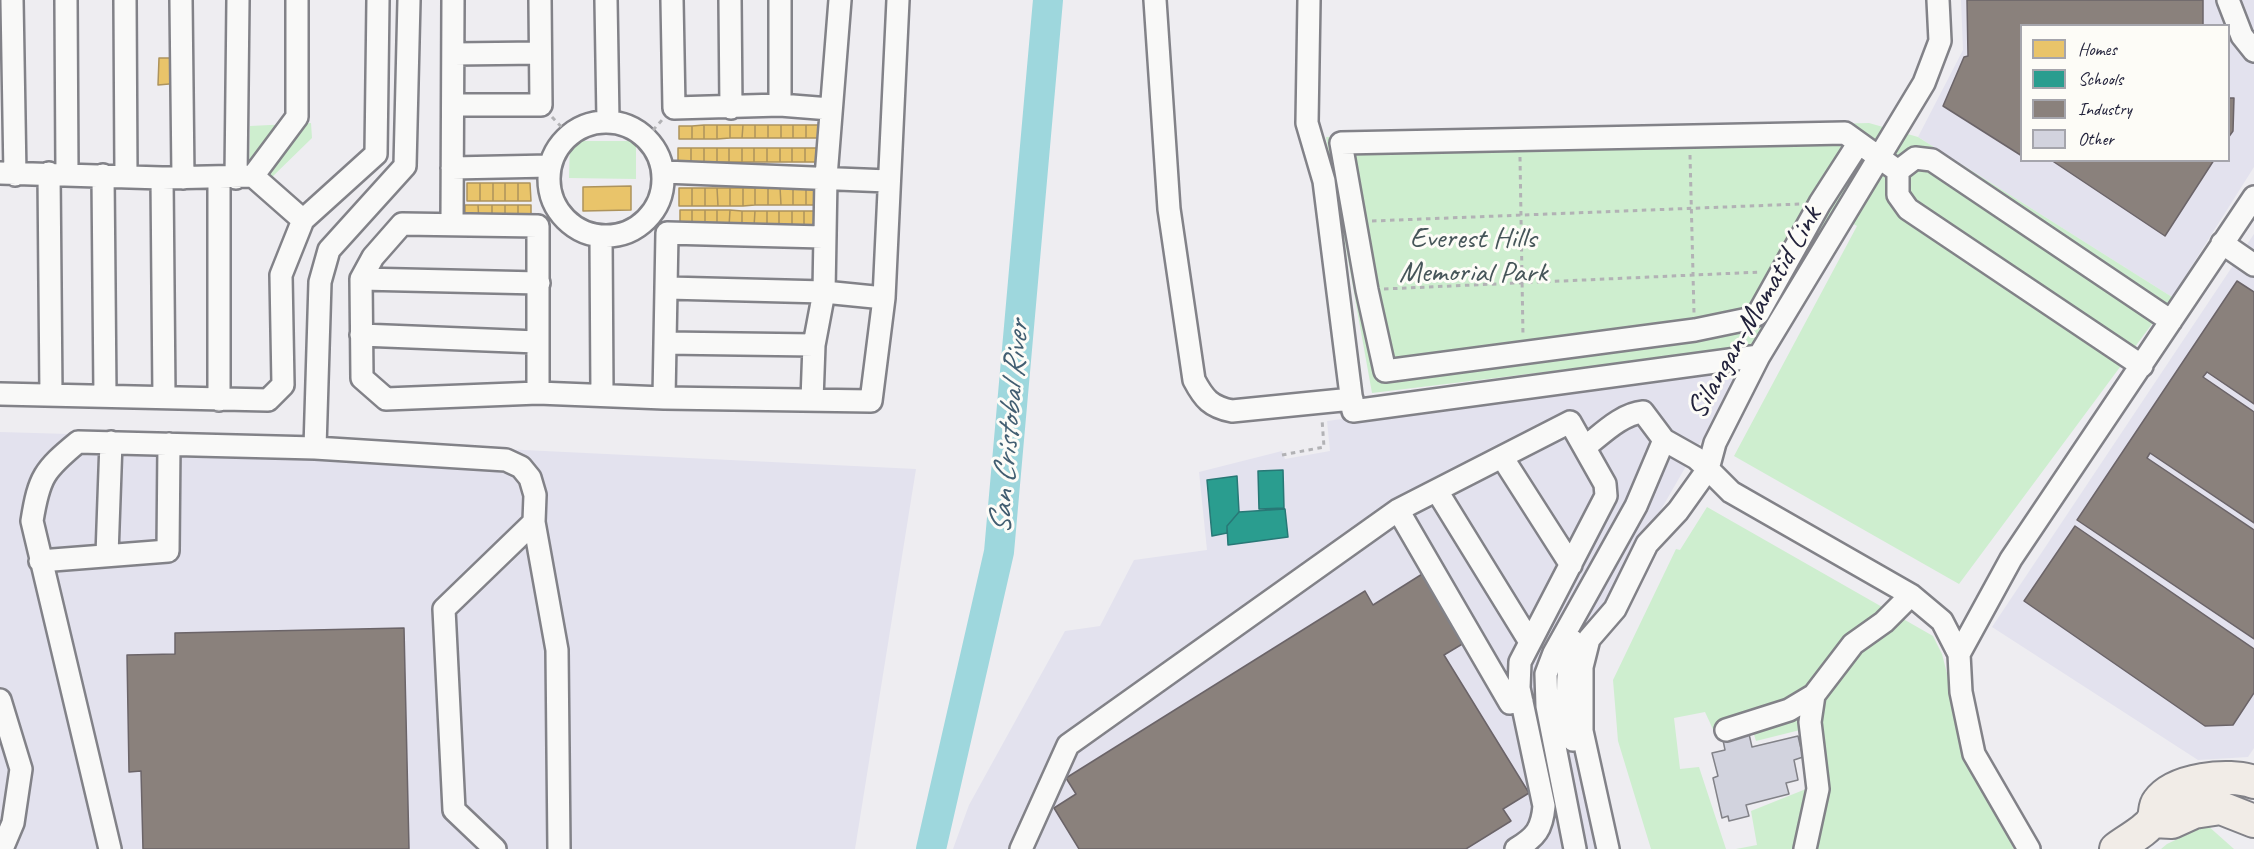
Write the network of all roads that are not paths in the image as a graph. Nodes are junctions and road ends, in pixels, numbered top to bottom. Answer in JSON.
{"nodes":[{"id":1,"x":12,"y":0,"type":"edge"},
{"id":2,"x":66,"y":0,"type":"edge"},
{"id":3,"x":125,"y":0,"type":"edge"},
{"id":4,"x":181,"y":0,"type":"edge"},
{"id":5,"x":238,"y":0,"type":"edge"},
{"id":6,"x":297,"y":0,"type":"edge"},
{"id":7,"x":378,"y":0,"type":"edge"},
{"id":8,"x":409,"y":0,"type":"edge"},
{"id":9,"x":453,"y":0,"type":"edge"},
{"id":10,"x":540,"y":0,"type":"edge"},
{"id":11,"x":606,"y":0,"type":"edge"},
{"id":12,"x":672,"y":0,"type":"edge"},
{"id":13,"x":730,"y":0,"type":"edge"},
{"id":14,"x":780,"y":0,"type":"edge"},
{"id":15,"x":840,"y":0,"type":"edge"},
{"id":16,"x":898,"y":0,"type":"edge"},
{"id":17,"x":1155,"y":0,"type":"edge"},
{"id":18,"x":1309,"y":0,"type":"edge"},
{"id":19,"x":1938,"y":0,"type":"edge"},
{"id":20,"x":2228,"y":0,"type":"edge"},
{"id":21,"x":2254,"y":51,"type":"edge"},
{"id":22,"x":540,"y":53,"type":"junction"},
{"id":23,"x":454,"y":54,"type":"junction"},
{"id":24,"x":453,"y":105,"type":"junction"},
{"id":25,"x":780,"y":105,"type":"junction"},
{"id":26,"x":731,"y":108,"type":"junction"},
{"id":27,"x":830,"y":109,"type":"junction"},
{"id":28,"x":608,"y":120,"type":"junction"},
{"id":29,"x":1858,"y":144,"type":"junction"},
{"id":30,"x":1879,"y":158,"type":"junction"},
{"id":31,"x":550,"y":166,"type":"junction"},
{"id":32,"x":452,"y":168,"type":"junction"},
{"id":33,"x":1898,"y":171,"type":"junction"},
{"id":34,"x":664,"y":172,"type":"junction"},
{"id":35,"x":58,"y":173,"type":"junction"},
{"id":36,"x":8,"y":174,"type":"edge"},
{"id":37,"x":103,"y":175,"type":"junction"},
{"id":38,"x":126,"y":176,"type":"junction"},
{"id":39,"x":236,"y":177,"type":"junction"},
{"id":40,"x":826,"y":177,"type":"junction"},
{"id":41,"x":173,"y":178,"type":"junction"},
{"id":42,"x":888,"y":181,"type":"junction"},
{"id":43,"x":2254,"y":196,"type":"edge"},
{"id":44,"x":303,"y":220,"type":"junction"},
{"id":45,"x":452,"y":223,"type":"junction"},
{"id":46,"x":601,"y":236,"type":"junction"},
{"id":47,"x":823,"y":237,"type":"junction"},
{"id":48,"x":2222,"y":243,"type":"junction"},
{"id":49,"x":2254,"y":265,"type":"edge"},
{"id":50,"x":362,"y":279,"type":"junction"},
{"id":51,"x":539,"y":283,"type":"junction"},
{"id":52,"x":668,"y":288,"type":"junction"},
{"id":53,"x":824,"y":292,"type":"junction"},
{"id":54,"x":884,"y":298,"type":"junction"},
{"id":55,"x":2171,"y":321,"type":"junction"},
{"id":56,"x":361,"y":335,"type":"junction"},
{"id":57,"x":537,"y":342,"type":"junction"},
{"id":58,"x":665,"y":343,"type":"junction"},
{"id":59,"x":814,"y":345,"type":"junction"},
{"id":60,"x":1759,"y":356,"type":"junction"},
{"id":61,"x":2142,"y":366,"type":"junction"},
{"id":62,"x":537,"y":393,"type":"junction"},
{"id":63,"x":0,"y":394,"type":"edge"},
{"id":64,"x":602,"y":394,"type":"junction"},
{"id":65,"x":51,"y":395,"type":"junction"},
{"id":66,"x":105,"y":395,"type":"junction"},
{"id":67,"x":164,"y":397,"type":"junction"},
{"id":68,"x":664,"y":398,"type":"junction"},
{"id":69,"x":219,"y":400,"type":"junction"},
{"id":70,"x":812,"y":400,"type":"junction"},
{"id":71,"x":1352,"y":405,"type":"junction"},
{"id":72,"x":1664,"y":440,"type":"junction"},
{"id":73,"x":111,"y":442,"type":"junction"},
{"id":74,"x":168,"y":444,"type":"junction"},
{"id":75,"x":1585,"y":447,"type":"junction"},
{"id":76,"x":315,"y":448,"type":"junction"},
{"id":77,"x":1503,"y":457,"type":"junction"},
{"id":78,"x":1708,"y":469,"type":"junction"},
{"id":79,"x":1437,"y":491,"type":"junction"},
{"id":80,"x":1398,"y":510,"type":"junction"},
{"id":81,"x":534,"y":522,"type":"junction"},
{"id":82,"x":107,"y":555,"type":"junction"},
{"id":83,"x":40,"y":561,"type":"junction"},
{"id":84,"x":1571,"y":565,"type":"junction"},
{"id":85,"x":1588,"y":593,"type":"junction"},
{"id":86,"x":1911,"y":595,"type":"junction"},
{"id":87,"x":1530,"y":642,"type":"junction"},
{"id":88,"x":1959,"y":654,"type":"junction"},
{"id":89,"x":1814,"y":695,"type":"junction"},
{"id":90,"x":0,"y":700,"type":"edge"},
{"id":91,"x":1522,"y":701,"type":"junction"},
{"id":92,"x":1726,"y":730,"type":"dead end"},
{"id":93,"x":2254,"y":782,"type":"edge"},
{"id":94,"x":2152,"y":821,"type":"junction"},
{"id":95,"x":2254,"y":821,"type":"edge"},
{"id":96,"x":2,"y":849,"type":"edge"},
{"id":97,"x":110,"y":849,"type":"edge"},
{"id":98,"x":495,"y":849,"type":"edge"},
{"id":99,"x":559,"y":849,"type":"edge"},
{"id":100,"x":1021,"y":849,"type":"edge"},
{"id":101,"x":1516,"y":849,"type":"edge"},
{"id":102,"x":1575,"y":849,"type":"edge"},
{"id":103,"x":1599,"y":849,"type":"edge"},
{"id":104,"x":1608,"y":849,"type":"edge"},
{"id":105,"x":1805,"y":849,"type":"edge"},
{"id":106,"x":2029,"y":849,"type":"edge"},
{"id":107,"x":2116,"y":849,"type":"edge"}],
"edges":[{"from":1,"to":36,"type":"street"},
{"from":2,"to":35,"type":"street"},
{"from":3,"to":38,"type":"street"},
{"from":4,"to":41,"type":"street"},
{"from":5,"to":39,"type":"street"},
{"from":6,"to":39,"type":"street"},
{"from":7,"to":44,"type":"street"},
{"from":8,"to":76,"type":"street"},
{"from":9,"to":23,"type":"street"},
{"from":10,"to":22,"type":"street"},
{"from":11,"to":28,"type":"street"},
{"from":12,"to":26,"type":"street"},
{"from":13,"to":26,"type":"street"},
{"from":14,"to":25,"type":"street"},
{"from":15,"to":27,"type":"street"},
{"from":16,"to":42,"type":"street"},
{"from":17,"to":71,"type":"street"},
{"from":18,"to":71,"type":"street"},
{"from":19,"to":30,"type":"street","name":"Silangan-Mamatid Link"},
{"from":20,"to":21,"type":"street"},
{"from":22,"to":23,"type":"street"},
{"from":22,"to":24,"type":"street"},
{"from":23,"to":24,"type":"street"},
{"from":24,"to":32,"type":"street"},
{"from":25,"to":26,"type":"street"},
{"from":25,"to":27,"type":"street"},
{"from":27,"to":40,"type":"street"},
{"from":28,"to":31,"type":"street"},
{"from":28,"to":34,"type":"street"},
{"from":29,"to":29,"type":"street"},
{"from":29,"to":30,"type":"street"},
{"from":30,"to":33,"type":"street"},
{"from":30,"to":60,"type":"street","name":"Silangan-Mamatid Link"},
{"from":31,"to":32,"type":"street"},
{"from":31,"to":46,"type":"street"},
{"from":32,"to":45,"type":"street"},
{"from":33,"to":55,"type":"street"},
{"from":33,"to":61,"type":"street"},
{"from":34,"to":40,"type":"street"},
{"from":34,"to":46,"type":"street"},
{"from":35,"to":36,"type":"street"},
{"from":35,"to":37,"type":"street"},
{"from":35,"to":65,"type":"street"},
{"from":37,"to":38,"type":"street"},
{"from":37,"to":66,"type":"street"},
{"from":38,"to":41,"type":"street"},
{"from":39,"to":41,"type":"street"},
{"from":39,"to":44,"type":"street"},
{"from":39,"to":69,"type":"street"},
{"from":40,"to":42,"type":"street"},
{"from":40,"to":47,"type":"street"},
{"from":41,"to":67,"type":"street"},
{"from":42,"to":54,"type":"street"},
{"from":43,"to":48,"type":"street"},
{"from":44,"to":69,"type":"street"},
{"from":45,"to":50,"type":"street"},
{"from":45,"to":51,"type":"street"},
{"from":46,"to":64,"type":"street"},
{"from":47,"to":52,"type":"street"},
{"from":47,"to":53,"type":"street"},
{"from":48,"to":49,"type":"street"},
{"from":48,"to":55,"type":"street"},
{"from":50,"to":51,"type":"street"},
{"from":50,"to":56,"type":"street"},
{"from":51,"to":57,"type":"street"},
{"from":52,"to":53,"type":"street"},
{"from":52,"to":58,"type":"street"},
{"from":53,"to":54,"type":"street"},
{"from":53,"to":59,"type":"street"},
{"from":54,"to":70,"type":"street"},
{"from":55,"to":61,"type":"street"},
{"from":56,"to":57,"type":"street"},
{"from":56,"to":62,"type":"street"},
{"from":57,"to":62,"type":"street"},
{"from":58,"to":59,"type":"street"},
{"from":58,"to":68,"type":"street"},
{"from":59,"to":70,"type":"street"},
{"from":60,"to":71,"type":"street"},
{"from":60,"to":78,"type":"street","name":"Silangan-Mamatid Link"},
{"from":61,"to":88,"type":"street"},
{"from":62,"to":64,"type":"street"},
{"from":63,"to":65,"type":"street"},
{"from":64,"to":68,"type":"street"},
{"from":65,"to":66,"type":"street"},
{"from":66,"to":67,"type":"street"},
{"from":67,"to":69,"type":"street"},
{"from":68,"to":70,"type":"street"},
{"from":72,"to":75,"type":"street"},
{"from":72,"to":78,"type":"street"},
{"from":72,"to":85,"type":"street"},
{"from":73,"to":74,"type":"street"},
{"from":73,"to":82,"type":"street"},
{"from":73,"to":83,"type":"street"},
{"from":74,"to":76,"type":"street"},
{"from":74,"to":82,"type":"street"},
{"from":75,"to":77,"type":"street"},
{"from":75,"to":84,"type":"street"},
{"from":76,"to":81,"type":"street"},
{"from":77,"to":79,"type":"street"},
{"from":77,"to":84,"type":"street"},
{"from":78,"to":86,"type":"street","name":"Silangan-Mamatid Link"},
{"from":78,"to":104,"type":"street"},
{"from":79,"to":80,"type":"street"},
{"from":79,"to":87,"type":"street"},
{"from":80,"to":91,"type":"street"},
{"from":80,"to":100,"type":"street"},
{"from":81,"to":98,"type":"street"},
{"from":81,"to":99,"type":"street"},
{"from":82,"to":83,"type":"street"},
{"from":83,"to":97,"type":"street"},
{"from":84,"to":87,"type":"street"},
{"from":85,"to":102,"type":"street"},
{"from":85,"to":103,"type":"street"},
{"from":86,"to":88,"type":"street","name":"Silangan-Mamatid Link"},
{"from":86,"to":89,"type":"street"},
{"from":87,"to":91,"type":"street"},
{"from":88,"to":106,"type":"street"},
{"from":89,"to":92,"type":"street"},
{"from":89,"to":105,"type":"street"},
{"from":90,"to":96,"type":"street"},
{"from":91,"to":101,"type":"street"},
{"from":93,"to":94,"type":"highway"},
{"from":94,"to":95,"type":"highway"},
{"from":94,"to":107,"type":"highway"}]}
